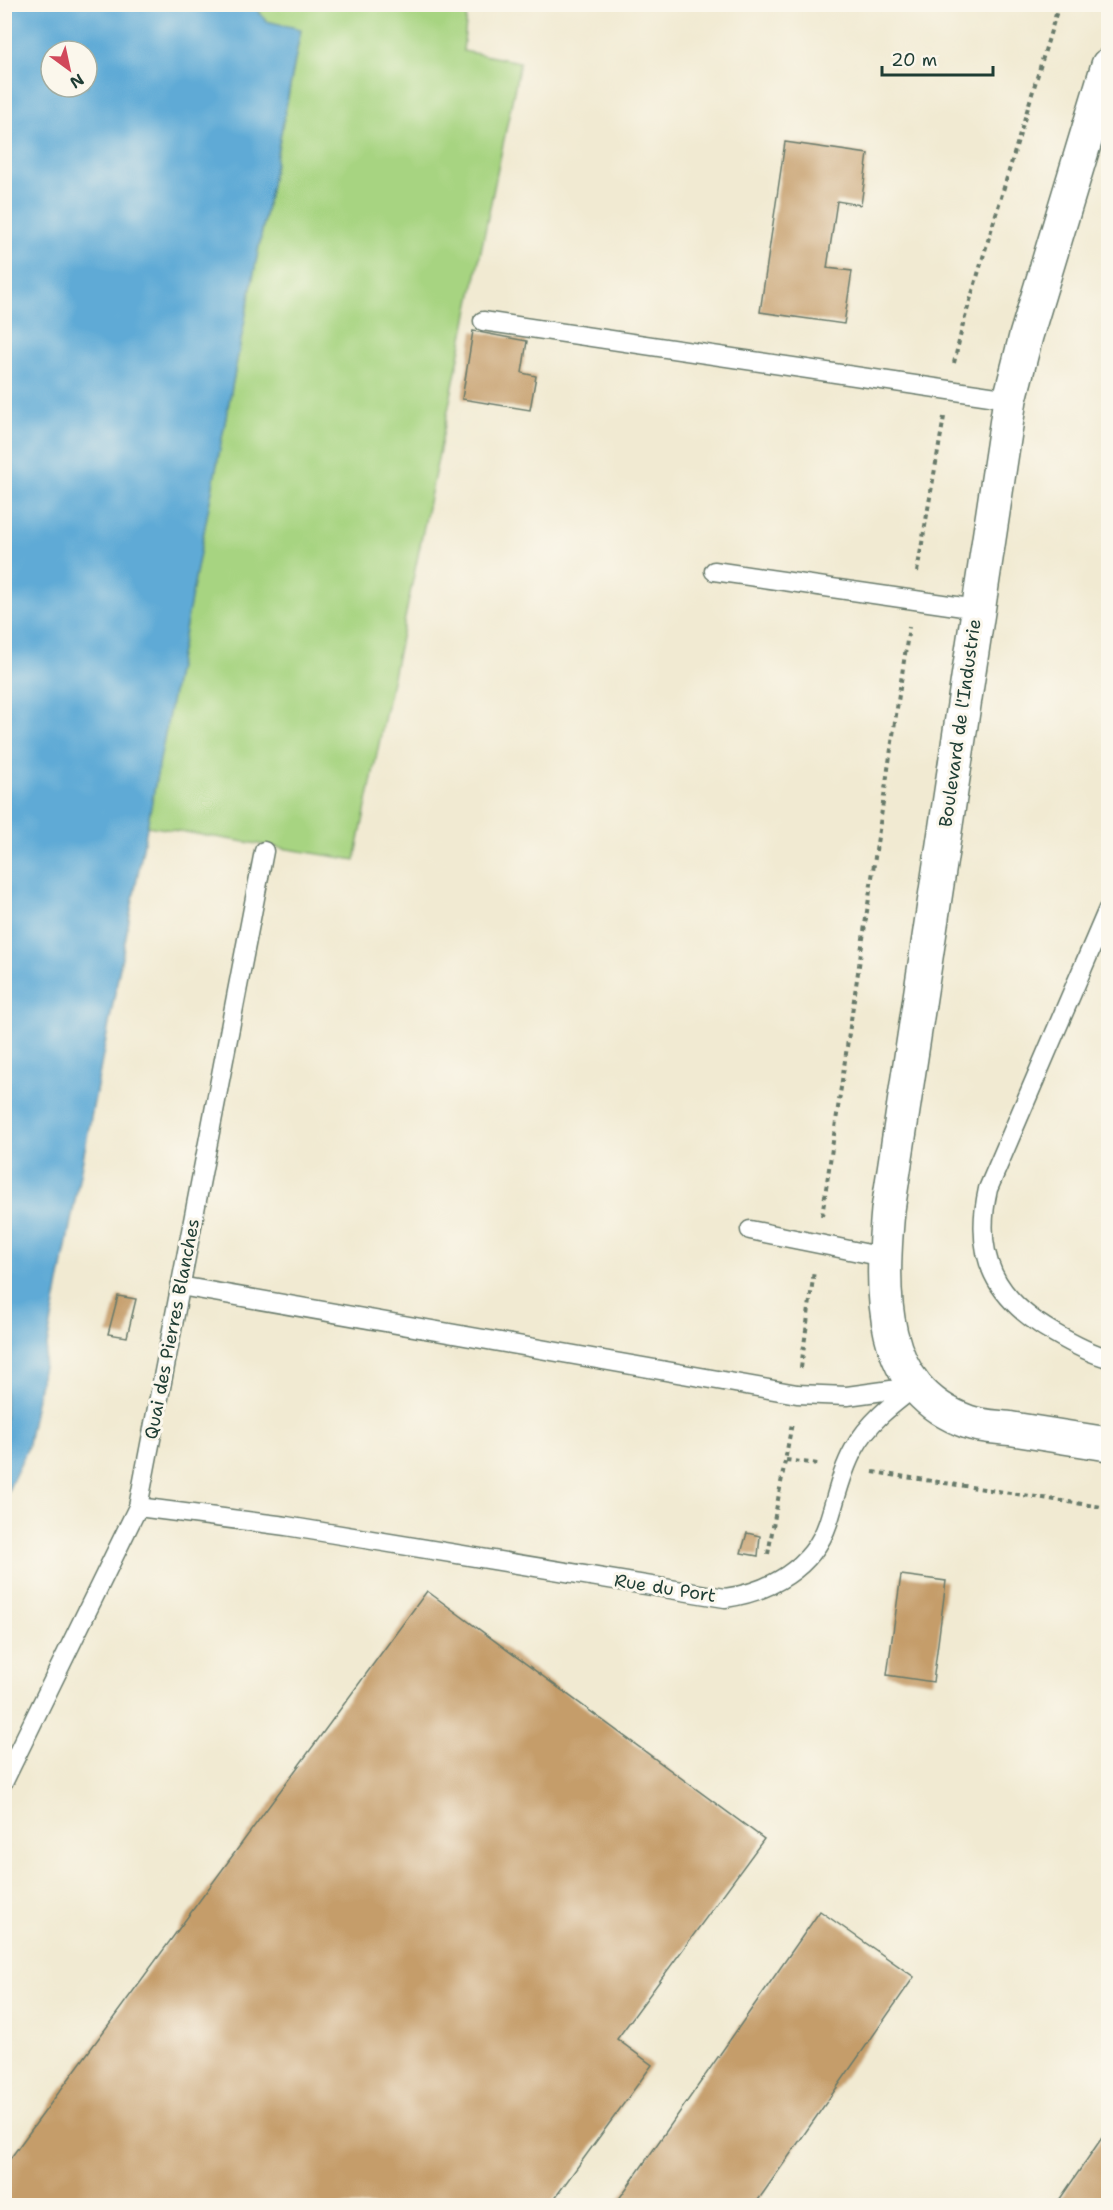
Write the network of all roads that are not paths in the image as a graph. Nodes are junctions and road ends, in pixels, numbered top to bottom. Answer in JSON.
{"nodes":[{"id":1,"x":1108,"y":65,"type":"edge"},
{"id":2,"x":1099,"y":134,"type":"edge"},
{"id":3,"x":483,"y":321,"type":"dead end"},
{"id":4,"x":1010,"y":399,"type":"junction"},
{"id":5,"x":714,"y":571,"type":"dead end"},
{"id":6,"x":977,"y":609,"type":"junction"},
{"id":7,"x":264,"y":851,"type":"dead end"},
{"id":8,"x":1108,"y":909,"type":"edge"},
{"id":9,"x":750,"y":1230,"type":"dead end"},
{"id":10,"x":884,"y":1257,"type":"junction"},
{"id":11,"x":180,"y":1286,"type":"junction"},
{"id":12,"x":1108,"y":1358,"type":"edge"},
{"id":13,"x":915,"y":1387,"type":"junction"},
{"id":14,"x":1108,"y":1444,"type":"edge"},
{"id":15,"x":138,"y":1507,"type":"junction"},
{"id":16,"x":4,"y":1781,"type":"edge"}],
"edges":[{"from":1,"to":2,"type":"street","name":"Boulevard de l'Industrie"},
{"from":2,"to":4,"type":"street","name":"Boulevard de l'Industrie"},
{"from":3,"to":4,"type":"lane"},
{"from":4,"to":6,"type":"street","name":"Boulevard de l'Industrie"},
{"from":5,"to":6,"type":"lane"},
{"from":6,"to":10,"type":"street","name":"Boulevard de l'Industrie"},
{"from":7,"to":11,"type":"lane","name":"Quai des Pierres Blanches"},
{"from":8,"to":12,"type":"lane"},
{"from":9,"to":10,"type":"lane"},
{"from":10,"to":13,"type":"street","name":"Boulevard de l'Industrie"},
{"from":11,"to":13,"type":"lane"},
{"from":11,"to":15,"type":"lane","name":"Quai des Pierres Blanches"},
{"from":13,"to":14,"type":"street"},
{"from":13,"to":15,"type":"lane","name":"Rue du Port"},
{"from":15,"to":16,"type":"lane","name":"Quai des Pierres Blanches"}]}
